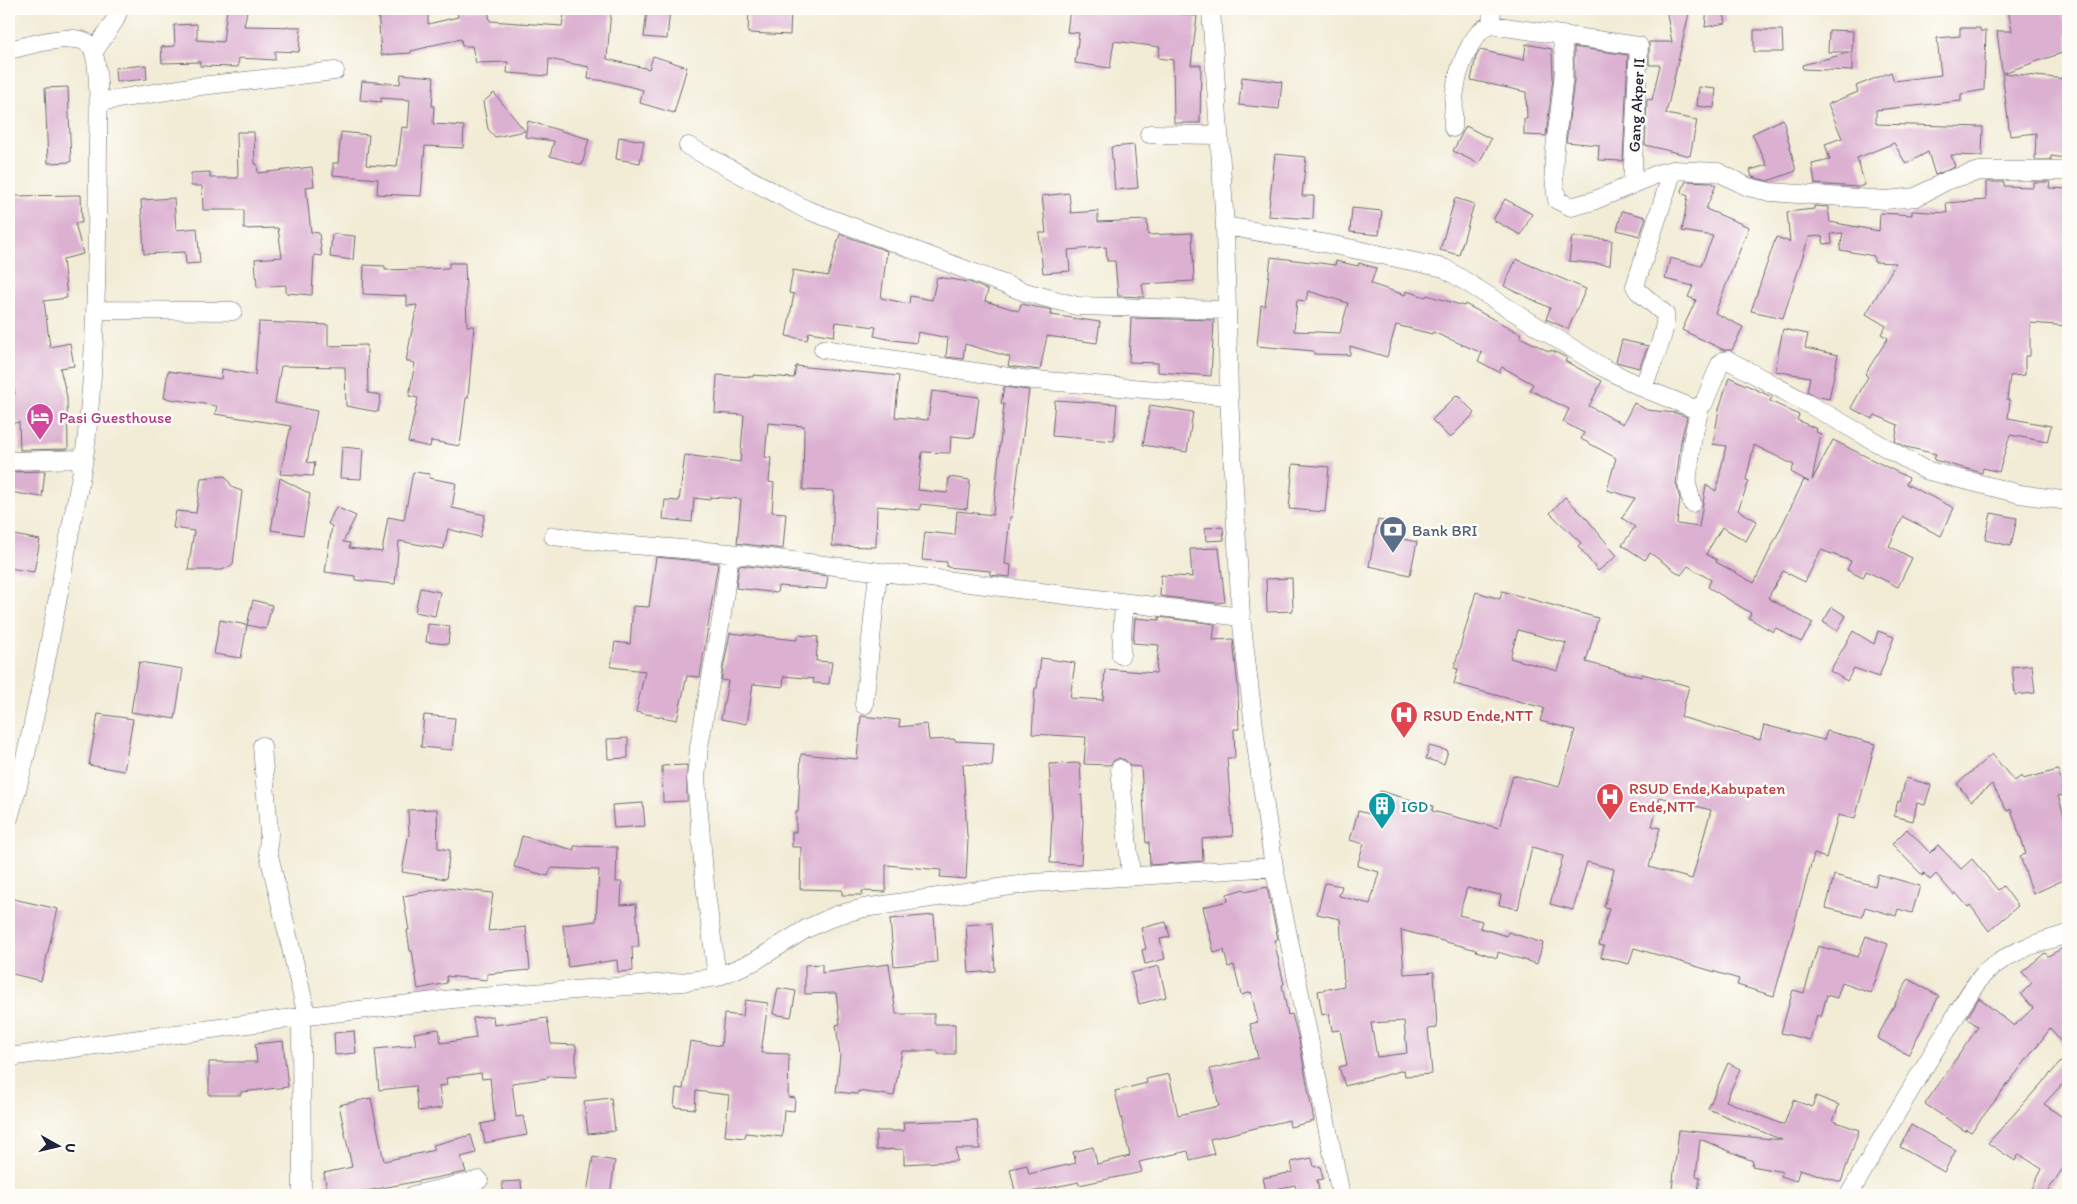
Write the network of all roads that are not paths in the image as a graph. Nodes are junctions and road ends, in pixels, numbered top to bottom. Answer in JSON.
{"nodes":[{"id":1,"x":119,"y":9,"type":"edge"},
{"id":2,"x":1211,"y":9,"type":"edge"},
{"id":3,"x":1491,"y":17,"type":"edge"},
{"id":4,"x":1560,"y":35,"type":"junction"},
{"id":5,"x":9,"y":50,"type":"edge"},
{"id":6,"x":95,"y":50,"type":"junction"},
{"id":7,"x":335,"y":71,"type":"dead end"},
{"id":8,"x":98,"y":102,"type":"junction"},
{"id":9,"x":1453,"y":128,"type":"dead end"},
{"id":10,"x":1149,"y":134,"type":"dead end"},
{"id":11,"x":1219,"y":135,"type":"junction"},
{"id":12,"x":688,"y":146,"type":"dead end"},
{"id":13,"x":1673,"y":170,"type":"junction"},
{"id":14,"x":2068,"y":171,"type":"edge"},
{"id":15,"x":1632,"y":184,"type":"junction"},
{"id":16,"x":1225,"y":226,"type":"junction"},
{"id":17,"x":96,"y":310,"type":"junction"},
{"id":18,"x":1227,"y":310,"type":"junction"},
{"id":19,"x":233,"y":311,"type":"dead end"},
{"id":20,"x":823,"y":349,"type":"dead end"},
{"id":21,"x":1643,"y":388,"type":"junction"},
{"id":22,"x":1229,"y":396,"type":"junction"},
{"id":23,"x":1700,"y":407,"type":"junction"},
{"id":24,"x":83,"y":459,"type":"junction"},
{"id":25,"x":9,"y":461,"type":"edge"},
{"id":26,"x":2068,"y":501,"type":"edge"},
{"id":27,"x":1692,"y":503,"type":"dead end"},
{"id":28,"x":553,"y":536,"type":"dead end"},
{"id":29,"x":730,"y":553,"type":"junction"},
{"id":30,"x":878,"y":573,"type":"junction"},
{"id":31,"x":1124,"y":604,"type":"junction"},
{"id":32,"x":1241,"y":617,"type":"junction"},
{"id":33,"x":1121,"y":655,"type":"dead end"},
{"id":34,"x":864,"y":705,"type":"dead end"},
{"id":35,"x":262,"y":746,"type":"dead end"},
{"id":36,"x":1120,"y":769,"type":"dead end"},
{"id":37,"x":9,"y":818,"type":"edge"},
{"id":38,"x":1274,"y":867,"type":"junction"},
{"id":39,"x":1131,"y":875,"type":"junction"},
{"id":40,"x":2068,"y":934,"type":"edge"},
{"id":41,"x":717,"y":977,"type":"junction"},
{"id":42,"x":304,"y":1017,"type":"junction"},
{"id":43,"x":9,"y":1057,"type":"edge"},
{"id":44,"x":479,"y":1180,"type":"dead end"},
{"id":45,"x":302,"y":1195,"type":"edge"},
{"id":46,"x":413,"y":1195,"type":"edge"},
{"id":47,"x":1341,"y":1195,"type":"edge"},
{"id":48,"x":1849,"y":1195,"type":"edge"}],
"edges":[{"from":1,"to":6,"type":"street"},
{"from":2,"to":11,"type":"street"},
{"from":3,"to":4,"type":"street","name":"Gang Akper II"},
{"from":3,"to":9,"type":"street"},
{"from":4,"to":15,"type":"street","name":"Gang Akper II"},
{"from":4,"to":15,"type":"street"},
{"from":5,"to":6,"type":"street"},
{"from":6,"to":8,"type":"street"},
{"from":7,"to":8,"type":"street"},
{"from":8,"to":17,"type":"street"},
{"from":10,"to":11,"type":"street"},
{"from":11,"to":16,"type":"street"},
{"from":12,"to":18,"type":"street"},
{"from":13,"to":14,"type":"street"},
{"from":13,"to":15,"type":"street"},
{"from":13,"to":21,"type":"street"},
{"from":16,"to":18,"type":"street"},
{"from":16,"to":21,"type":"street"},
{"from":17,"to":19,"type":"street"},
{"from":17,"to":24,"type":"street"},
{"from":18,"to":22,"type":"street"},
{"from":20,"to":22,"type":"street"},
{"from":21,"to":23,"type":"street"},
{"from":22,"to":32,"type":"street"},
{"from":23,"to":26,"type":"street"},
{"from":23,"to":27,"type":"street"},
{"from":24,"to":25,"type":"street"},
{"from":24,"to":37,"type":"street"},
{"from":28,"to":29,"type":"street"},
{"from":29,"to":30,"type":"street"},
{"from":29,"to":41,"type":"street"},
{"from":30,"to":31,"type":"street"},
{"from":30,"to":34,"type":"street"},
{"from":31,"to":32,"type":"street"},
{"from":31,"to":33,"type":"street"},
{"from":32,"to":38,"type":"street"},
{"from":35,"to":42,"type":"street"},
{"from":36,"to":39,"type":"street"},
{"from":38,"to":39,"type":"street"},
{"from":38,"to":47,"type":"street"},
{"from":39,"to":41,"type":"street"},
{"from":40,"to":48,"type":"street"},
{"from":41,"to":42,"type":"street"},
{"from":42,"to":43,"type":"street"},
{"from":42,"to":45,"type":"street"},
{"from":44,"to":46,"type":"street"}]}
